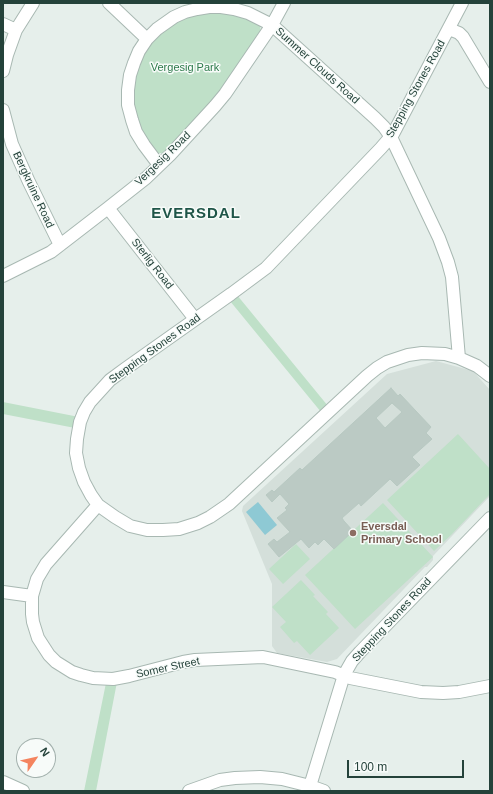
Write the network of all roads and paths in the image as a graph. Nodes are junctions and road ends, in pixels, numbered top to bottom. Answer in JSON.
{"nodes":[{"id":1,"x":33,"y":3,"type":"edge"},
{"id":2,"x":109,"y":3,"type":"edge"},
{"id":3,"x":284,"y":3,"type":"edge"},
{"id":4,"x":462,"y":3,"type":"edge"},
{"id":5,"x":3,"y":24,"type":"edge"},
{"id":6,"x":272,"y":25,"type":"junction"},
{"id":7,"x":449,"y":29,"type":"junction"},
{"id":8,"x":16,"y":30,"type":"junction"},
{"id":9,"x":147,"y":39,"type":"junction"},
{"id":10,"x":3,"y":72,"type":"edge"},
{"id":11,"x":490,"y":82,"type":"edge"},
{"id":12,"x":3,"y":110,"type":"edge"},
{"id":13,"x":391,"y":137,"type":"junction"},
{"id":14,"x":160,"y":165,"type":"junction"},
{"id":15,"x":108,"y":208,"type":"junction"},
{"id":16,"x":60,"y":245,"type":"junction"},
{"id":17,"x":3,"y":276,"type":"edge"},
{"id":18,"x":196,"y":319,"type":"junction"},
{"id":19,"x":460,"y":358,"type":"junction"},
{"id":20,"x":490,"y":376,"type":"edge"},
{"id":21,"x":98,"y":505,"type":"junction"},
{"id":22,"x":490,"y":518,"type":"edge"},
{"id":23,"x":3,"y":592,"type":"edge"},
{"id":24,"x":32,"y":596,"type":"junction"},
{"id":25,"x":344,"y":675,"type":"junction"},
{"id":26,"x":490,"y":686,"type":"edge"},
{"id":27,"x":3,"y":782,"type":"edge"},
{"id":28,"x":310,"y":786,"type":"junction"},
{"id":29,"x":23,"y":791,"type":"edge"},
{"id":30,"x":189,"y":791,"type":"edge"},
{"id":31,"x":324,"y":791,"type":"edge"}],
"edges":[{"from":1,"to":8,"type":"street"},
{"from":2,"to":9,"type":"street"},
{"from":3,"to":6,"type":"street","name":"Vergesig Road"},
{"from":4,"to":7,"type":"street","name":"Stepping Stones Road"},
{"from":5,"to":8,"type":"street"},
{"from":6,"to":9,"type":"street","name":"Summer Clouds Road"},
{"from":6,"to":13,"type":"street","name":"Summer Clouds Road"},
{"from":6,"to":14,"type":"street","name":"Vergesig Road"},
{"from":7,"to":11,"type":"street"},
{"from":7,"to":13,"type":"street","name":"Stepping Stones Road"},
{"from":8,"to":10,"type":"street"},
{"from":9,"to":14,"type":"street","name":"Summer Clouds Road"},
{"from":12,"to":16,"type":"street","name":"Bergkruine Road"},
{"from":13,"to":18,"type":"street","name":"Stepping Stones Road"},
{"from":13,"to":19,"type":"street","name":"Summer Clouds Road"},
{"from":14,"to":15,"type":"street","name":"Vergesig Road"},
{"from":15,"to":16,"type":"street","name":"Vergesig Road"},
{"from":15,"to":18,"type":"street","name":"Sterlig Road"},
{"from":16,"to":17,"type":"street","name":"Vergesig Road"},
{"from":18,"to":21,"type":"street","name":"Stepping Stones Road"},
{"from":19,"to":20,"type":"street","name":"Stepping Stones Road"},
{"from":19,"to":21,"type":"street","name":"Stepping Stones Road"},
{"from":21,"to":24,"type":"street","name":"Somer Street"},
{"from":22,"to":25,"type":"street","name":"Stepping Stones Road"},
{"from":23,"to":24,"type":"street"},
{"from":24,"to":25,"type":"street","name":"Somer Street"},
{"from":25,"to":26,"type":"street","name":"Somer Street"},
{"from":25,"to":28,"type":"street","name":"Stepping Stones Road"},
{"from":27,"to":29,"type":"street"},
{"from":28,"to":30,"type":"street"},
{"from":28,"to":31,"type":"street"}]}
